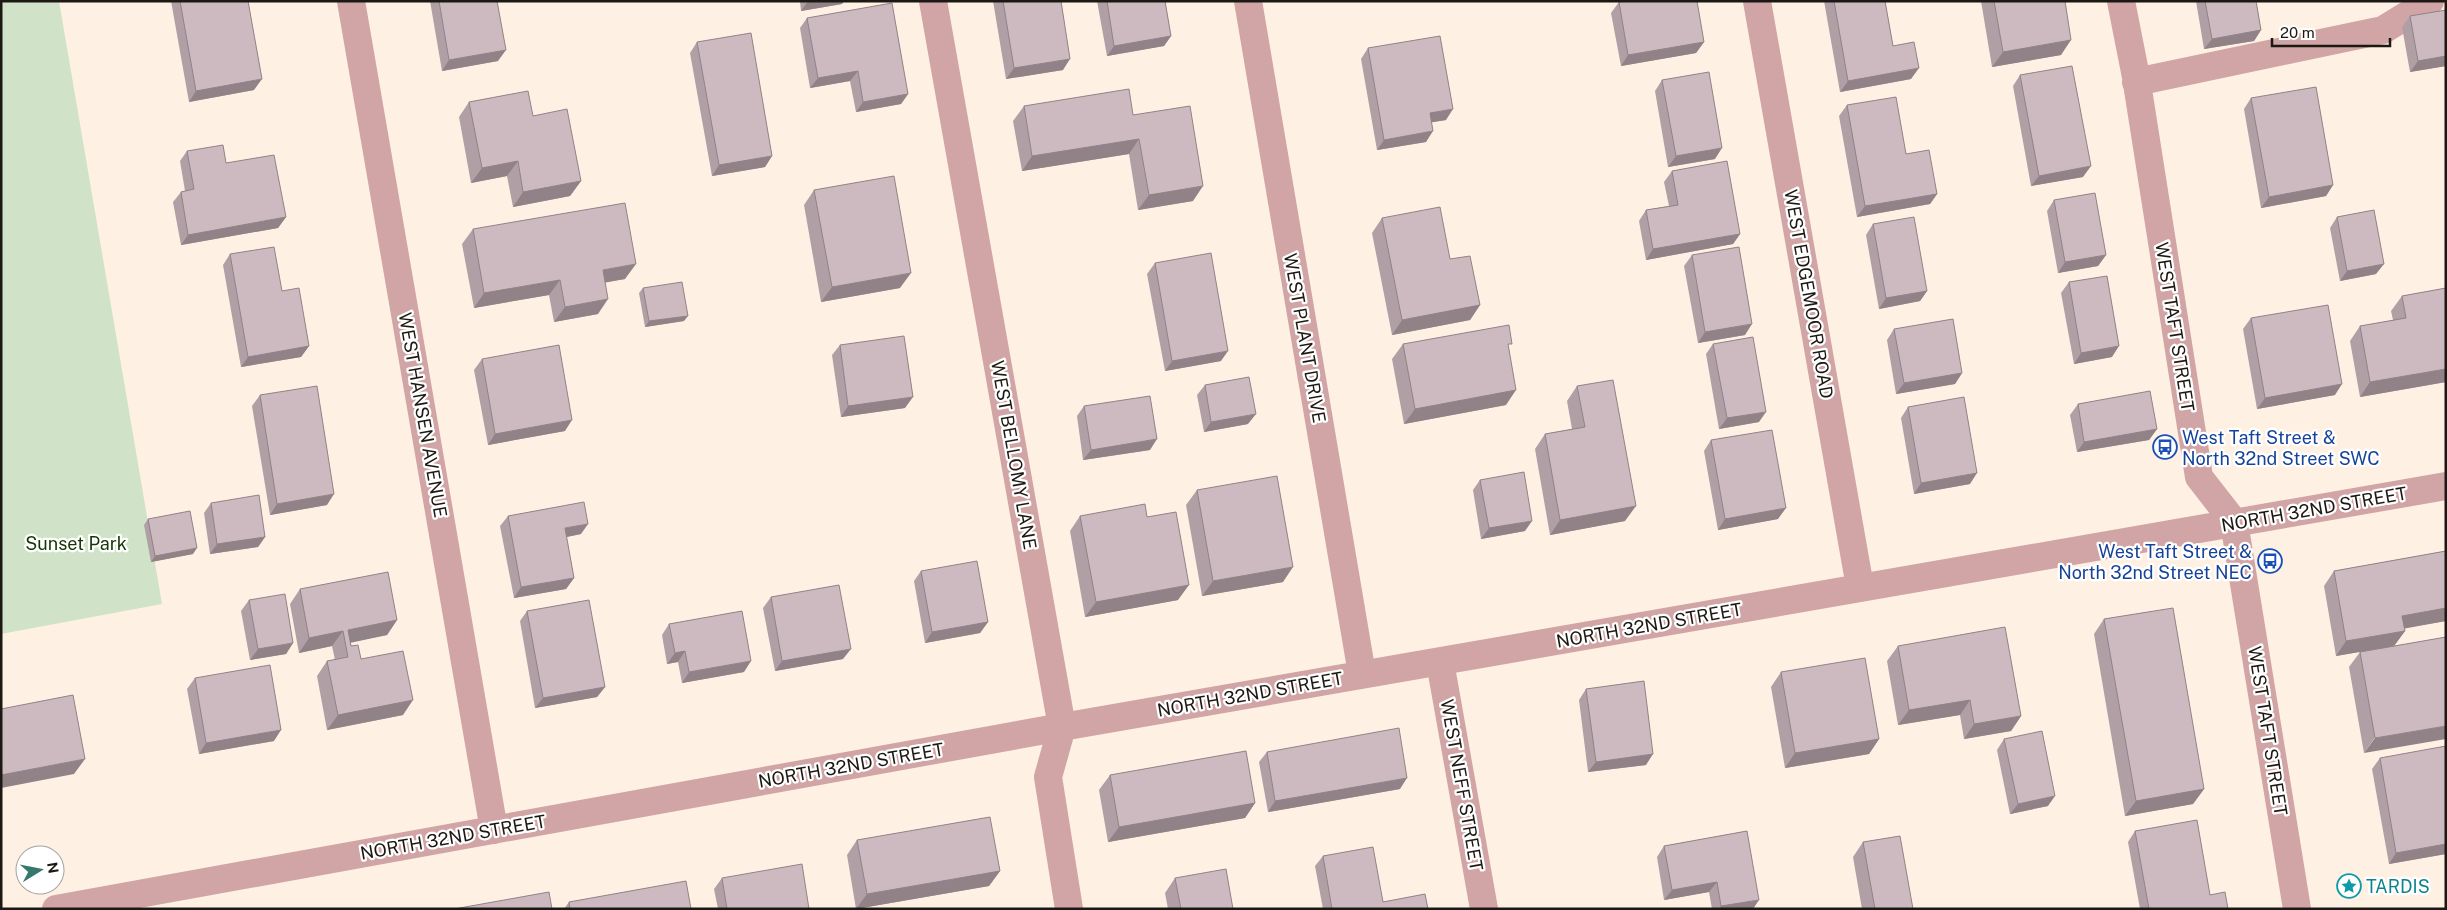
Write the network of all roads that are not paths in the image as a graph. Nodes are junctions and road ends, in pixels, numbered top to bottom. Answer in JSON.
{"nodes":[{"id":1,"x":351,"y":1,"type":"edge"},
{"id":2,"x":933,"y":1,"type":"edge"},
{"id":3,"x":1248,"y":1,"type":"edge"},
{"id":4,"x":1757,"y":1,"type":"edge"},
{"id":5,"x":2121,"y":1,"type":"edge"},
{"id":6,"x":2430,"y":1,"type":"edge"},
{"id":7,"x":2136,"y":82,"type":"junction"},
{"id":8,"x":2446,"y":486,"type":"edge"},
{"id":9,"x":2234,"y":522,"type":"junction"},
{"id":10,"x":1860,"y":587,"type":"junction"},
{"id":11,"x":1440,"y":662,"type":"junction"},
{"id":12,"x":1362,"y":674,"type":"junction"},
{"id":13,"x":1062,"y":727,"type":"junction"},
{"id":14,"x":494,"y":830,"type":"junction"},
{"id":15,"x":56,"y":909,"type":"edge"},
{"id":16,"x":1069,"y":909,"type":"edge"},
{"id":17,"x":1484,"y":909,"type":"edge"},
{"id":18,"x":2297,"y":909,"type":"edge"}],
"edges":[{"from":1,"to":14,"type":"street","name":"WEST HANSEN AVENUE"},
{"from":2,"to":13,"type":"street","name":"WEST BELLOMY LANE"},
{"from":3,"to":12,"type":"street","name":"WEST PLANT DRIVE"},
{"from":4,"to":10,"type":"street","name":"WEST EDGEMOOR ROAD"},
{"from":5,"to":7,"type":"street","name":"WEST TAFT STREET"},
{"from":6,"to":7,"type":"street"},
{"from":7,"to":9,"type":"street","name":"WEST TAFT STREET"},
{"from":8,"to":9,"type":"street","name":"NORTH 32ND STREET"},
{"from":9,"to":10,"type":"street","name":"NORTH 32ND STREET"},
{"from":9,"to":18,"type":"street","name":"WEST TAFT STREET"},
{"from":10,"to":11,"type":"street","name":"NORTH 32ND STREET"},
{"from":11,"to":12,"type":"street","name":"NORTH 32ND STREET"},
{"from":11,"to":17,"type":"street","name":"WEST NEFF STREET"},
{"from":12,"to":13,"type":"street","name":"NORTH 32ND STREET"},
{"from":13,"to":14,"type":"street","name":"NORTH 32ND STREET"},
{"from":13,"to":16,"type":"street","name":"WEST BELLOMY LANE"},
{"from":14,"to":15,"type":"street","name":"NORTH 32ND STREET"}]}
